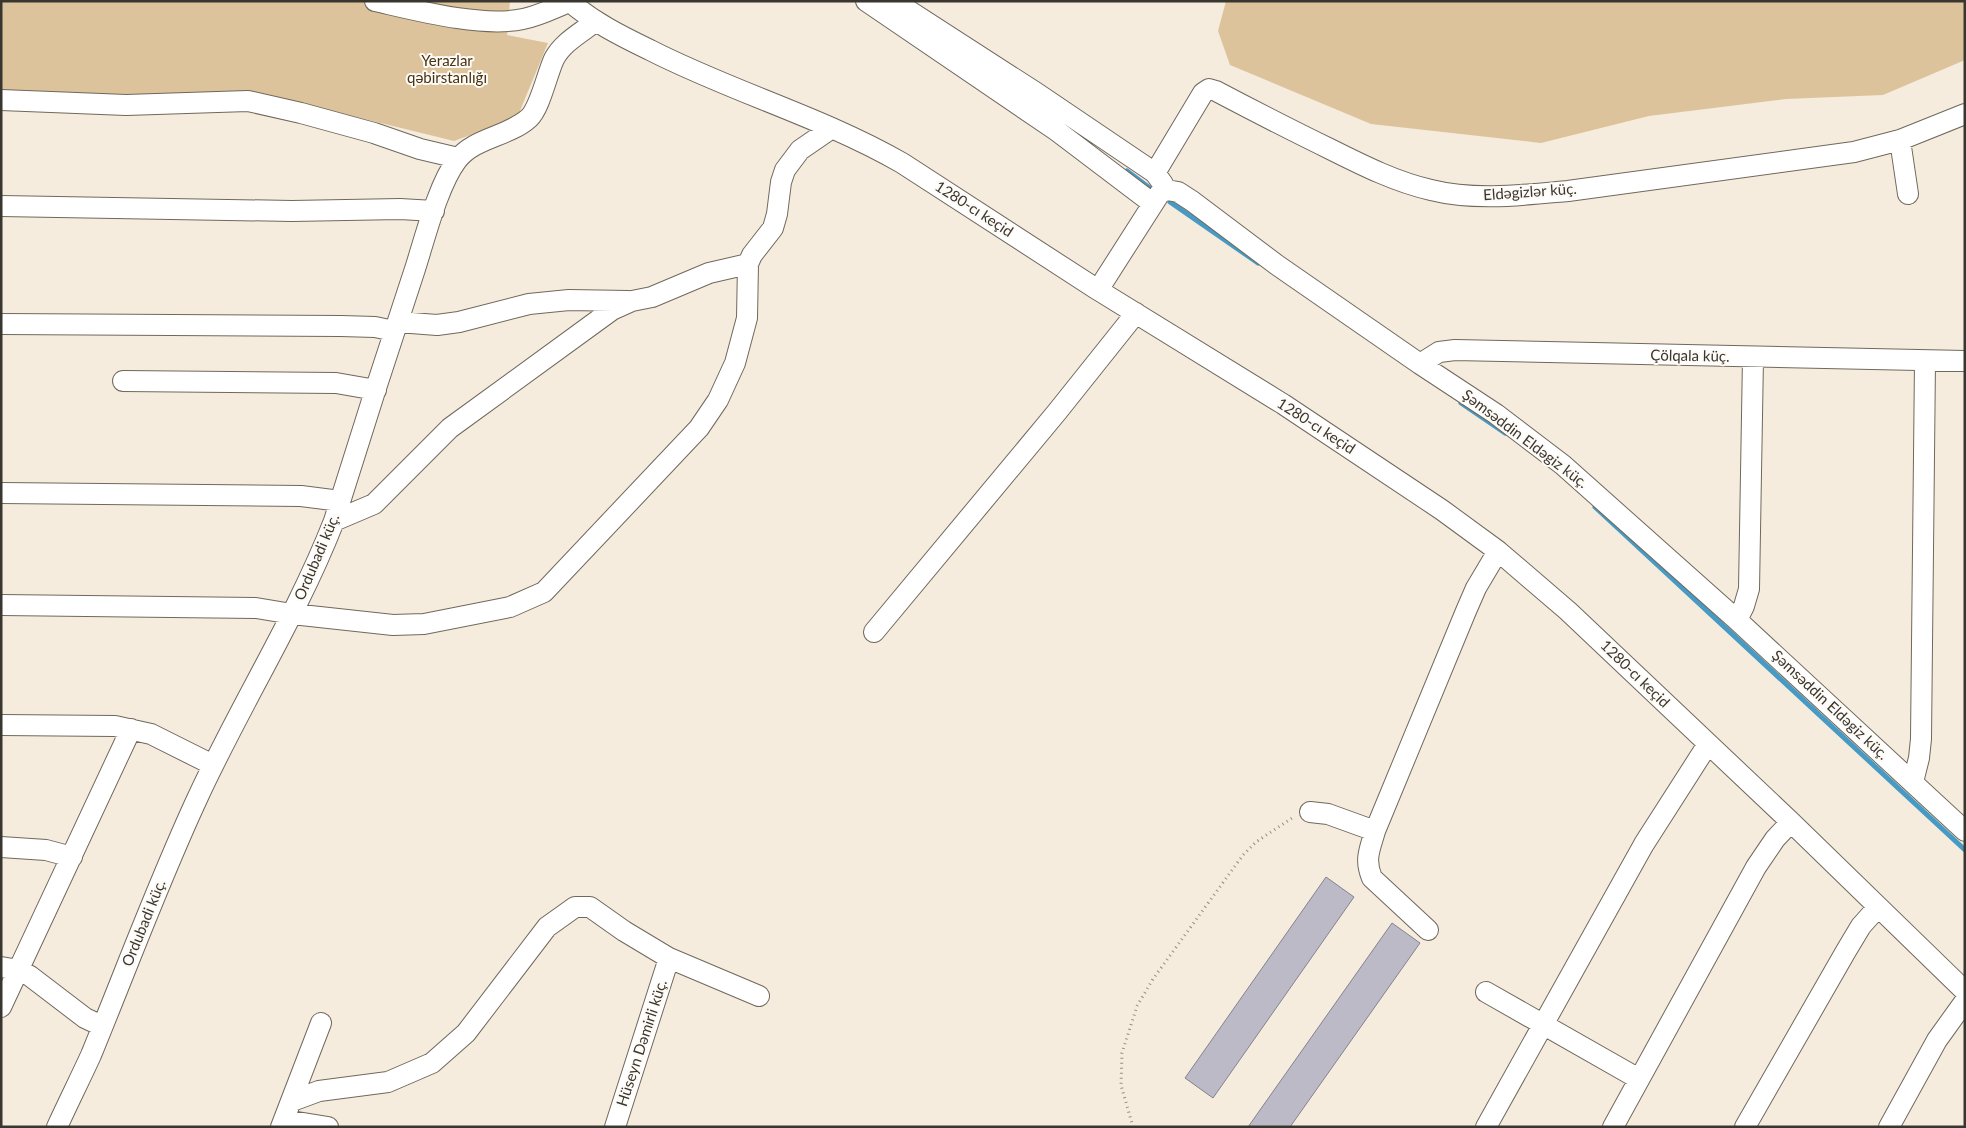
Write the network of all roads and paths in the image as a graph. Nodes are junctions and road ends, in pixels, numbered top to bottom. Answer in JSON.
{"nodes":[{"id":1,"x":374,"y":1,"type":"edge"},
{"id":2,"x":866,"y":1,"type":"edge"},
{"id":3,"x":894,"y":1,"type":"edge"},
{"id":4,"x":569,"y":2,"type":"edge"},
{"id":5,"x":596,"y":21,"type":"junction"},
{"id":6,"x":1,"y":100,"type":"edge"},
{"id":7,"x":1965,"y":114,"type":"edge"},
{"id":8,"x":832,"y":128,"type":"junction"},
{"id":9,"x":1900,"y":140,"type":"junction"},
{"id":10,"x":458,"y":158,"type":"junction"},
{"id":11,"x":1155,"y":173,"type":"junction"},
{"id":12,"x":1167,"y":190,"type":"junction"},
{"id":13,"x":1908,"y":194,"type":"dead end"},
{"id":14,"x":1152,"y":203,"type":"junction"},
{"id":15,"x":1,"y":206,"type":"edge"},
{"id":16,"x":434,"y":211,"type":"junction"},
{"id":17,"x":748,"y":264,"type":"junction"},
{"id":18,"x":1098,"y":290,"type":"junction"},
{"id":19,"x":632,"y":302,"type":"junction"},
{"id":20,"x":1136,"y":313,"type":"junction"},
{"id":21,"x":1,"y":324,"type":"edge"},
{"id":22,"x":396,"y":327,"type":"junction"},
{"id":23,"x":1753,"y":358,"type":"junction"},
{"id":24,"x":1925,"y":361,"type":"junction"},
{"id":25,"x":1965,"y":361,"type":"edge"},
{"id":26,"x":1420,"y":364,"type":"junction"},
{"id":27,"x":123,"y":381,"type":"dead end"},
{"id":28,"x":376,"y":390,"type":"junction"},
{"id":29,"x":1,"y":493,"type":"edge"},
{"id":30,"x":340,"y":501,"type":"junction"},
{"id":31,"x":334,"y":521,"type":"junction"},
{"id":32,"x":1498,"y":552,"type":"junction"},
{"id":33,"x":1,"y":605,"type":"edge"},
{"id":34,"x":292,"y":614,"type":"junction"},
{"id":35,"x":1738,"y":620,"type":"junction"},
{"id":36,"x":874,"y":632,"type":"dead end"},
{"id":37,"x":1,"y":725,"type":"edge"},
{"id":38,"x":131,"y":729,"type":"junction"},
{"id":39,"x":1708,"y":744,"type":"junction"},
{"id":40,"x":213,"y":765,"type":"junction"},
{"id":41,"x":1912,"y":782,"type":"junction"},
{"id":42,"x":1310,"y":812,"type":"joint"},
{"id":43,"x":1791,"y":822,"type":"junction"},
{"id":44,"x":1375,"y":831,"type":"junction"},
{"id":45,"x":1965,"y":831,"type":"edge"},
{"id":46,"x":1,"y":847,"type":"edge"},
{"id":47,"x":72,"y":857,"type":"junction"},
{"id":48,"x":1878,"y":906,"type":"junction"},
{"id":49,"x":1428,"y":930,"type":"dead end"},
{"id":50,"x":669,"y":958,"type":"junction"},
{"id":51,"x":10,"y":969,"type":"edge"},
{"id":52,"x":1965,"y":991,"type":"edge"},
{"id":53,"x":1486,"y":992,"type":"dead end"},
{"id":54,"x":759,"y":996,"type":"dead end"},
{"id":55,"x":1965,"y":1001,"type":"edge"},
{"id":56,"x":1,"y":1007,"type":"edge"},
{"id":57,"x":321,"y":1023,"type":"dead end"},
{"id":58,"x":1544,"y":1023,"type":"junction"},
{"id":59,"x":102,"y":1026,"type":"junction"},
{"id":60,"x":1639,"y":1079,"type":"junction"},
{"id":61,"x":286,"y":1116,"type":"edge"},
{"id":62,"x":57,"y":1127,"type":"edge"},
{"id":63,"x":328,"y":1127,"type":"edge"},
{"id":64,"x":615,"y":1127,"type":"edge"},
{"id":65,"x":1133,"y":1127,"type":"edge"},
{"id":66,"x":1486,"y":1127,"type":"edge"},
{"id":67,"x":1612,"y":1127,"type":"edge"},
{"id":68,"x":1745,"y":1127,"type":"edge"},
{"id":69,"x":1889,"y":1127,"type":"edge"}],
"edges":[{"from":1,"to":4,"type":"street"},
{"from":2,"to":14,"type":"street"},
{"from":3,"to":11,"type":"street"},
{"from":4,"to":5,"type":"street","name":"1280-cı keçid"},
{"from":5,"to":8,"type":"street","name":"1280-cı keçid"},
{"from":5,"to":10,"type":"street","name":"Ordubadi küç."},
{"from":6,"to":10,"type":"street"},
{"from":7,"to":9,"type":"street","name":"Eldəgizlər küç."},
{"from":8,"to":17,"type":"street"},
{"from":8,"to":18,"type":"street","name":"1280-cı keçid"},
{"from":9,"to":11,"type":"street","name":"Eldəgizlər küç."},
{"from":9,"to":13,"type":"street"},
{"from":10,"to":16,"type":"street","name":"Ordubadi küç."},
{"from":11,"to":12,"type":"street"},
{"from":12,"to":14,"type":"street"},
{"from":12,"to":26,"type":"street","name":"Şəmsəddin Eldəgiz küç."},
{"from":14,"to":18,"type":"street"},
{"from":15,"to":16,"type":"street"},
{"from":16,"to":22,"type":"street","name":"Ordubadi küç."},
{"from":17,"to":19,"type":"street"},
{"from":17,"to":34,"type":"street"},
{"from":18,"to":20,"type":"street","name":"1280-cı keçid"},
{"from":19,"to":22,"type":"street"},
{"from":19,"to":31,"type":"street"},
{"from":20,"to":32,"type":"street","name":"1280-cı keçid"},
{"from":20,"to":36,"type":"street"},
{"from":21,"to":22,"type":"street"},
{"from":22,"to":28,"type":"street","name":"Ordubadi küç."},
{"from":23,"to":24,"type":"street","name":"Çölqala küç."},
{"from":23,"to":26,"type":"street","name":"Çölqala küç."},
{"from":23,"to":35,"type":"street"},
{"from":24,"to":25,"type":"street","name":"Çölqala küç."},
{"from":24,"to":41,"type":"street"},
{"from":26,"to":35,"type":"street","name":"Şəmsəddin Eldəgiz küç."},
{"from":27,"to":28,"type":"street"},
{"from":28,"to":30,"type":"street","name":"Ordubadi küç."},
{"from":29,"to":30,"type":"street"},
{"from":30,"to":31,"type":"street","name":"Ordubadi küç."},
{"from":31,"to":34,"type":"street","name":"Ordubadi küç."},
{"from":32,"to":39,"type":"street","name":"1280-cı keçid"},
{"from":32,"to":44,"type":"street"},
{"from":33,"to":34,"type":"street"},
{"from":34,"to":40,"type":"street","name":"Ordubadi küç."},
{"from":35,"to":41,"type":"street","name":"Şəmsəddin Eldəgiz küç."},
{"from":37,"to":38,"type":"street"},
{"from":38,"to":40,"type":"street"},
{"from":38,"to":47,"type":"street"},
{"from":39,"to":43,"type":"street","name":"1280-cı keçid"},
{"from":39,"to":58,"type":"street"},
{"from":40,"to":59,"type":"street","name":"Ordubadi küç."},
{"from":41,"to":45,"type":"street","name":"Şəmsəddin Eldəgiz küç."},
{"from":42,"to":44,"type":"street"},
{"from":42,"to":65,"type":"path"},
{"from":43,"to":48,"type":"street","name":"1280-cı keçid"},
{"from":43,"to":60,"type":"street"},
{"from":44,"to":49,"type":"street"},
{"from":46,"to":47,"type":"street"},
{"from":47,"to":51,"type":"street"},
{"from":48,"to":52,"type":"street","name":"1280-cı keçid"},
{"from":48,"to":68,"type":"street"},
{"from":50,"to":54,"type":"street"},
{"from":50,"to":61,"type":"street"},
{"from":50,"to":64,"type":"street","name":"Hüseyn Dəmirli küç."},
{"from":51,"to":56,"type":"street"},
{"from":51,"to":59,"type":"street"},
{"from":53,"to":58,"type":"street"},
{"from":55,"to":69,"type":"street"},
{"from":57,"to":61,"type":"street"},
{"from":58,"to":60,"type":"street"},
{"from":58,"to":66,"type":"street"},
{"from":59,"to":62,"type":"street","name":"Ordubadi küç."},
{"from":60,"to":67,"type":"street"},
{"from":61,"to":63,"type":"street"}]}
